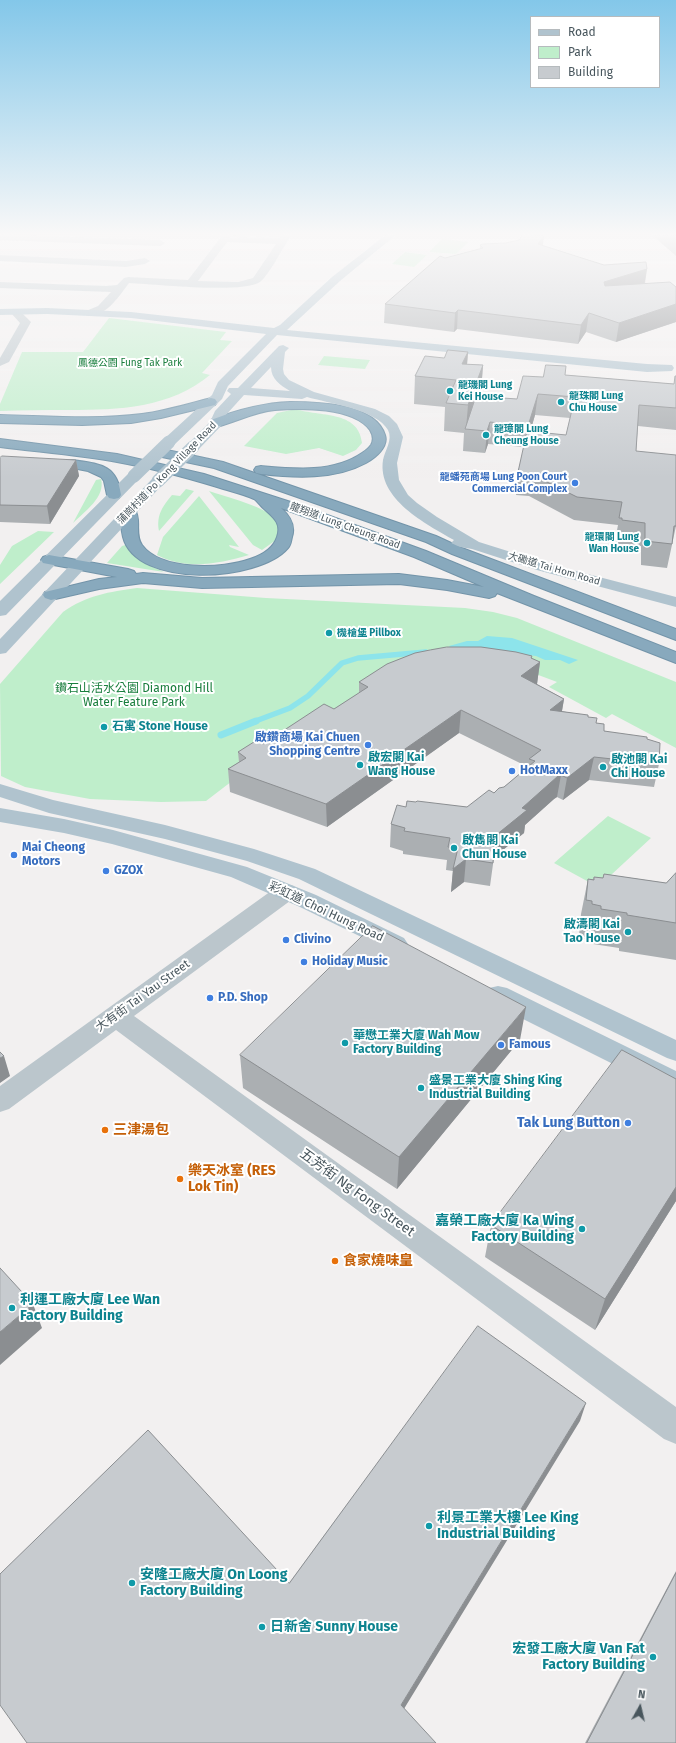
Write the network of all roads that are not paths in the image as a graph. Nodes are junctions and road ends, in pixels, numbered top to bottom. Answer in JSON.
{"nodes":[{"id":1,"x":19,"y":315,"type":"edge"},
{"id":2,"x":124,"y":315,"type":"edge"},
{"id":3,"x":184,"y":315,"type":"edge"},
{"id":4,"x":294,"y":315,"type":"edge"},
{"id":5,"x":279,"y":329,"type":"junction"},
{"id":6,"x":300,"y":329,"type":"junction"},
{"id":7,"x":280,"y":351,"type":"junction"},
{"id":8,"x":0,"y":362,"type":"edge"},
{"id":9,"x":672,"y":369,"type":"edge"},
{"id":10,"x":242,"y":391,"type":"junction"},
{"id":11,"x":216,"y":397,"type":"junction"},
{"id":12,"x":325,"y":398,"type":"junction"},
{"id":13,"x":0,"y":419,"type":"edge"},
{"id":14,"x":216,"y":423,"type":"junction"},
{"id":15,"x":0,"y":431,"type":"edge"},
{"id":16,"x":14,"y":432,"type":"dead end"},
{"id":17,"x":0,"y":443,"type":"edge"},
{"id":18,"x":145,"y":449,"type":"dead end"},
{"id":19,"x":0,"y":455,"type":"edge"},
{"id":20,"x":218,"y":465,"type":"junction"},
{"id":21,"x":114,"y":495,"type":"junction"},
{"id":22,"x":260,"y":497,"type":"junction"},
{"id":23,"x":130,"y":513,"type":"junction"},
{"id":24,"x":431,"y":539,"type":"junction"},
{"id":25,"x":474,"y":545,"type":"junction"},
{"id":26,"x":48,"y":560,"type":"junction"},
{"id":27,"x":79,"y":565,"type":"junction"},
{"id":28,"x":143,"y":578,"type":"junction"},
{"id":29,"x":51,"y":595,"type":"junction"},
{"id":30,"x":528,"y":600,"type":"junction"},
{"id":31,"x":676,"y":602,"type":"edge"},
{"id":32,"x":0,"y":611,"type":"edge"},
{"id":33,"x":676,"y":635,"type":"edge"},
{"id":34,"x":0,"y":649,"type":"edge"},
{"id":35,"x":676,"y":658,"type":"edge"},
{"id":36,"x":0,"y":790,"type":"edge"},
{"id":37,"x":0,"y":815,"type":"edge"},
{"id":38,"x":274,"y":862,"type":"junction"},
{"id":39,"x":286,"y":892,"type":"junction"},
{"id":40,"x":413,"y":953,"type":"edge"},
{"id":41,"x":477,"y":984,"type":"edge"},
{"id":42,"x":116,"y":1016,"type":"junction"},
{"id":43,"x":676,"y":1051,"type":"edge"},
{"id":44,"x":676,"y":1083,"type":"edge"},
{"id":45,"x":0,"y":1101,"type":"edge"},
{"id":46,"x":676,"y":1426,"type":"edge"}],
"edges":[{"from":1,"to":8,"type":"street"},
{"from":2,"to":5,"type":"main road"},
{"from":3,"to":5,"type":"main road"},
{"from":4,"to":5,"type":"main road","name":"蒲崗村道 Po Kong Village Road"},
{"from":5,"to":6,"type":"main road"},
{"from":5,"to":11,"type":"main road","name":"蒲崗村道 Po Kong Village Road"},
{"from":6,"to":7,"type":"main road","name":"蒲崗村道 Po Kong Village Road"},
{"from":6,"to":9,"type":"main road"},
{"from":7,"to":10,"type":"main road","name":"蒲崗村道 Po Kong Village Road"},
{"from":7,"to":12,"type":"main road"},
{"from":10,"to":11,"type":"main road"},
{"from":10,"to":12,"type":"main road"},
{"from":10,"to":14,"type":"main road","name":"蒲崗村道 Po Kong Village Road"},
{"from":11,"to":13,"type":"highway"},
{"from":11,"to":21,"type":"main road","name":"蒲崗村道 Po Kong Village Road","bridge":true},
{"from":12,"to":25,"type":"main road"},
{"from":14,"to":20,"type":"highway"},
{"from":14,"to":23,"type":"main road","name":"蒲崗村道 Po Kong Village Road","bridge":true},
{"from":15,"to":16,"type":"highway"},
{"from":17,"to":22,"type":"highway","name":"龍翔道 Lung Cheung Road"},
{"from":18,"to":20,"type":"highway","name":"龍翔道 Lung Cheung Road"},
{"from":19,"to":21,"type":"highway"},
{"from":20,"to":24,"type":"highway","name":"龍翔道 Lung Cheung Road"},
{"from":21,"to":26,"type":"main road","name":"蒲崗村道 Po Kong Village Road"},
{"from":22,"to":23,"type":"highway"},
{"from":22,"to":30,"type":"highway","name":"龍翔道 Lung Cheung Road"},
{"from":23,"to":27,"type":"main road","name":"蒲崗村道 Po Kong Village Road"},
{"from":24,"to":25,"type":"main road","name":"大磡道 Tai Hom Road"},
{"from":24,"to":33,"type":"highway","name":"龍翔道 Lung Cheung Road"},
{"from":25,"to":31,"type":"main road","name":"大磡道 Tai Hom Road"},
{"from":26,"to":27,"type":"highway"},
{"from":26,"to":32,"type":"main road","name":"蒲崗村道 Po Kong Village Road"},
{"from":27,"to":28,"type":"highway"},
{"from":27,"to":29,"type":"main road","name":"蒲崗村道 Po Kong Village Road"},
{"from":28,"to":29,"type":"highway"},
{"from":28,"to":30,"type":"highway"},
{"from":29,"to":34,"type":"main road","name":"蒲崗村道 Po Kong Village Road"},
{"from":30,"to":35,"type":"highway","name":"龍翔道 Lung Cheung Road"},
{"from":36,"to":38,"type":"main road","name":"彩虹道 Choi Hung Road"},
{"from":37,"to":39,"type":"main road","name":"彩虹道 Choi Hung Road"},
{"from":38,"to":39,"type":"main road"},
{"from":38,"to":43,"type":"main road","name":"彩虹道 Choi Hung Road"},
{"from":39,"to":40,"type":"main road","name":"彩虹道 Choi Hung Road"},
{"from":39,"to":42,"type":"street","name":"大有街 Tai Yau Street"},
{"from":41,"to":44,"type":"main road"},
{"from":42,"to":45,"type":"street","name":"大有街 Tai Yau Street"},
{"from":42,"to":46,"type":"street","name":"五芳街 Ng Fong Street"}]}
